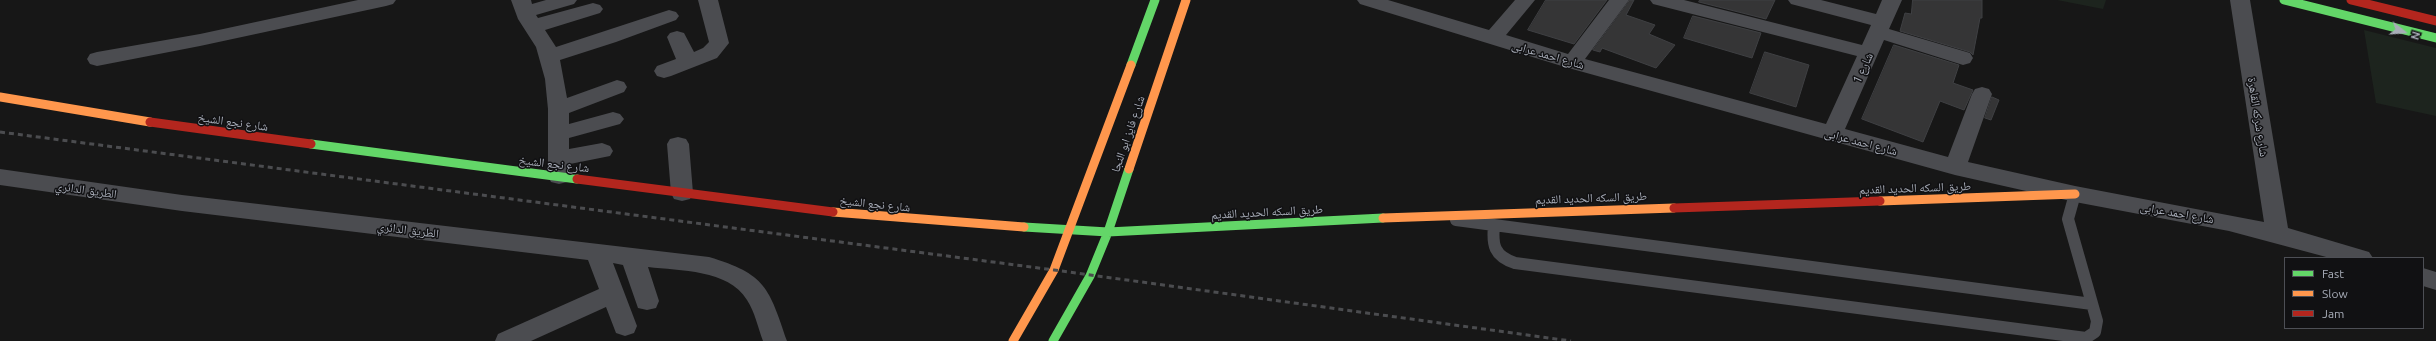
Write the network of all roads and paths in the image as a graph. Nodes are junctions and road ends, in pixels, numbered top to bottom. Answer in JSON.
{"nodes":[{"id":1,"x":386,"y":0,"type":"edge"},
{"id":2,"x":567,"y":0,"type":"edge"},
{"id":3,"x":708,"y":0,"type":"edge"},
{"id":4,"x":1155,"y":0,"type":"edge"},
{"id":5,"x":1186,"y":0,"type":"edge"},
{"id":6,"x":1367,"y":0,"type":"edge"},
{"id":7,"x":1525,"y":0,"type":"edge"},
{"id":8,"x":1619,"y":0,"type":"edge"},
{"id":9,"x":1660,"y":0,"type":"edge"},
{"id":10,"x":1798,"y":0,"type":"edge"},
{"id":11,"x":1892,"y":0,"type":"edge"},
{"id":12,"x":2240,"y":0,"type":"edge"},
{"id":13,"x":2284,"y":0,"type":"edge"},
{"id":14,"x":2351,"y":0,"type":"edge"},
{"id":15,"x":593,"y":9,"type":"dead end"},
{"id":16,"x":527,"y":13,"type":"edge"},
{"id":17,"x":669,"y":16,"type":"dead end"},
{"id":18,"x":2436,"y":21,"type":"edge"},
{"id":19,"x":1881,"y":27,"type":"junction"},
{"id":20,"x":592,"y":29,"type":"dead end"},
{"id":21,"x":677,"y":37,"type":"dead end"},
{"id":22,"x":2436,"y":38,"type":"edge"},
{"id":23,"x":1492,"y":39,"type":"junction"},
{"id":24,"x":547,"y":52,"type":"junction"},
{"id":25,"x":1870,"y":53,"type":"junction"},
{"id":26,"x":1963,"y":58,"type":"dead end"},
{"id":27,"x":97,"y":59,"type":"dead end"},
{"id":28,"x":688,"y":62,"type":"junction"},
{"id":29,"x":1572,"y":62,"type":"junction"},
{"id":30,"x":664,"y":71,"type":"dead end"},
{"id":31,"x":617,"y":87,"type":"dead end"},
{"id":32,"x":1982,"y":94,"type":"dead end"},
{"id":33,"x":0,"y":97,"type":"edge"},
{"id":34,"x":558,"y":109,"type":"junction"},
{"id":35,"x":613,"y":119,"type":"dead end"},
{"id":36,"x":558,"y":134,"type":"junction"},
{"id":37,"x":1832,"y":135,"type":"junction"},
{"id":38,"x":678,"y":144,"type":"dead end"},
{"id":39,"x":602,"y":151,"type":"dead end"},
{"id":40,"x":1955,"y":167,"type":"junction"},
{"id":41,"x":559,"y":168,"type":"junction"},
{"id":42,"x":0,"y":177,"type":"edge"},
{"id":43,"x":682,"y":192,"type":"junction"},
{"id":44,"x":2075,"y":194,"type":"junction"},
{"id":45,"x":1423,"y":216,"type":"junction"},
{"id":46,"x":1494,"y":225,"type":"junction"},
{"id":47,"x":1070,"y":231,"type":"junction"},
{"id":48,"x":1108,"y":232,"type":"junction"},
{"id":49,"x":2277,"y":234,"type":"junction"},
{"id":50,"x":598,"y":252,"type":"junction"},
{"id":51,"x":632,"y":256,"type":"junction"},
{"id":52,"x":2357,"y":257,"type":"edge"},
{"id":53,"x":2424,"y":277,"type":"edge"},
{"id":54,"x":2436,"y":282,"type":"edge"},
{"id":55,"x":614,"y":294,"type":"junction"},
{"id":56,"x":648,"y":301,"type":"dead end"},
{"id":57,"x":2092,"y":304,"type":"junction"},
{"id":58,"x":625,"y":326,"type":"dead end"},
{"id":59,"x":507,"y":341,"type":"edge"},
{"id":60,"x":775,"y":341,"type":"edge"},
{"id":61,"x":1012,"y":341,"type":"edge"},
{"id":62,"x":1053,"y":341,"type":"edge"}],
"edges":[{"from":1,"to":27,"type":"street"},
{"from":2,"to":16,"type":"street"},
{"from":3,"to":28,"type":"street"},
{"from":4,"to":47,"type":"street","name":"شارع فايز ابو النجا"},
{"from":5,"to":48,"type":"street","name":"شارع فايز ابو النجا"},
{"from":6,"to":23,"type":"street","name":"شارع احمد عرابى"},
{"from":7,"to":23,"type":"street"},
{"from":8,"to":29,"type":"street"},
{"from":9,"to":25,"type":"street"},
{"from":10,"to":19,"type":"street"},
{"from":11,"to":19,"type":"street","name":"شارع 1"},
{"from":12,"to":49,"type":"street","name":"شارع شركه القاهرة"},
{"from":13,"to":22,"type":"street"},
{"from":14,"to":18,"type":"street"},
{"from":15,"to":16,"type":"street"},
{"from":16,"to":24,"type":"street"},
{"from":17,"to":24,"type":"street"},
{"from":19,"to":25,"type":"street","name":"شارع 1"},
{"from":19,"to":26,"type":"street"},
{"from":20,"to":24,"type":"street"},
{"from":21,"to":28,"type":"street"},
{"from":23,"to":29,"type":"street","name":"شارع احمد عرابى"},
{"from":24,"to":34,"type":"street"},
{"from":25,"to":37,"type":"street","name":"شارع 1"},
{"from":28,"to":30,"type":"street"},
{"from":29,"to":37,"type":"street","name":"شارع احمد عرابى"},
{"from":31,"to":34,"type":"street"},
{"from":32,"to":40,"type":"street"},
{"from":33,"to":41,"type":"street","name":"شارع نجع الشيخ"},
{"from":34,"to":36,"type":"street"},
{"from":35,"to":36,"type":"street"},
{"from":36,"to":41,"type":"street"},
{"from":37,"to":40,"type":"street","name":"شارع احمد عرابى"},
{"from":38,"to":43,"type":"street"},
{"from":39,"to":41,"type":"street"},
{"from":40,"to":44,"type":"street","name":"شارع احمد عرابى"},
{"from":41,"to":43,"type":"street","name":"شارع نجع الشيخ"},
{"from":42,"to":50,"type":"street","name":"الطريق الدائري"},
{"from":43,"to":47,"type":"street","name":"شارع نجع الشيخ"},
{"from":44,"to":45,"type":"street","name":"طريق السكه الحديد القديم"},
{"from":44,"to":49,"type":"street","name":"شارع احمد عرابى"},
{"from":44,"to":57,"type":"lane"},
{"from":45,"to":46,"type":"lane"},
{"from":45,"to":48,"type":"street","name":"طريق السكه الحديد القديم"},
{"from":46,"to":57,"type":"lane"},
{"from":46,"to":57,"type":"lane"},
{"from":47,"to":48,"type":"street","name":"شارع نجع الشيخ"},
{"from":47,"to":61,"type":"street","name":"شارع فايز ابو النجا"},
{"from":48,"to":62,"type":"street","name":"شارع فايز ابو النجا"},
{"from":49,"to":52,"type":"street","name":"شارع احمد عرابى"},
{"from":50,"to":51,"type":"street","name":"الطريق الدائري"},
{"from":50,"to":55,"type":"street"},
{"from":51,"to":56,"type":"street"},
{"from":51,"to":60,"type":"street","name":"الطريق الدائري"},
{"from":53,"to":54,"type":"street"},
{"from":55,"to":58,"type":"street"},
{"from":55,"to":59,"type":"street"}]}
